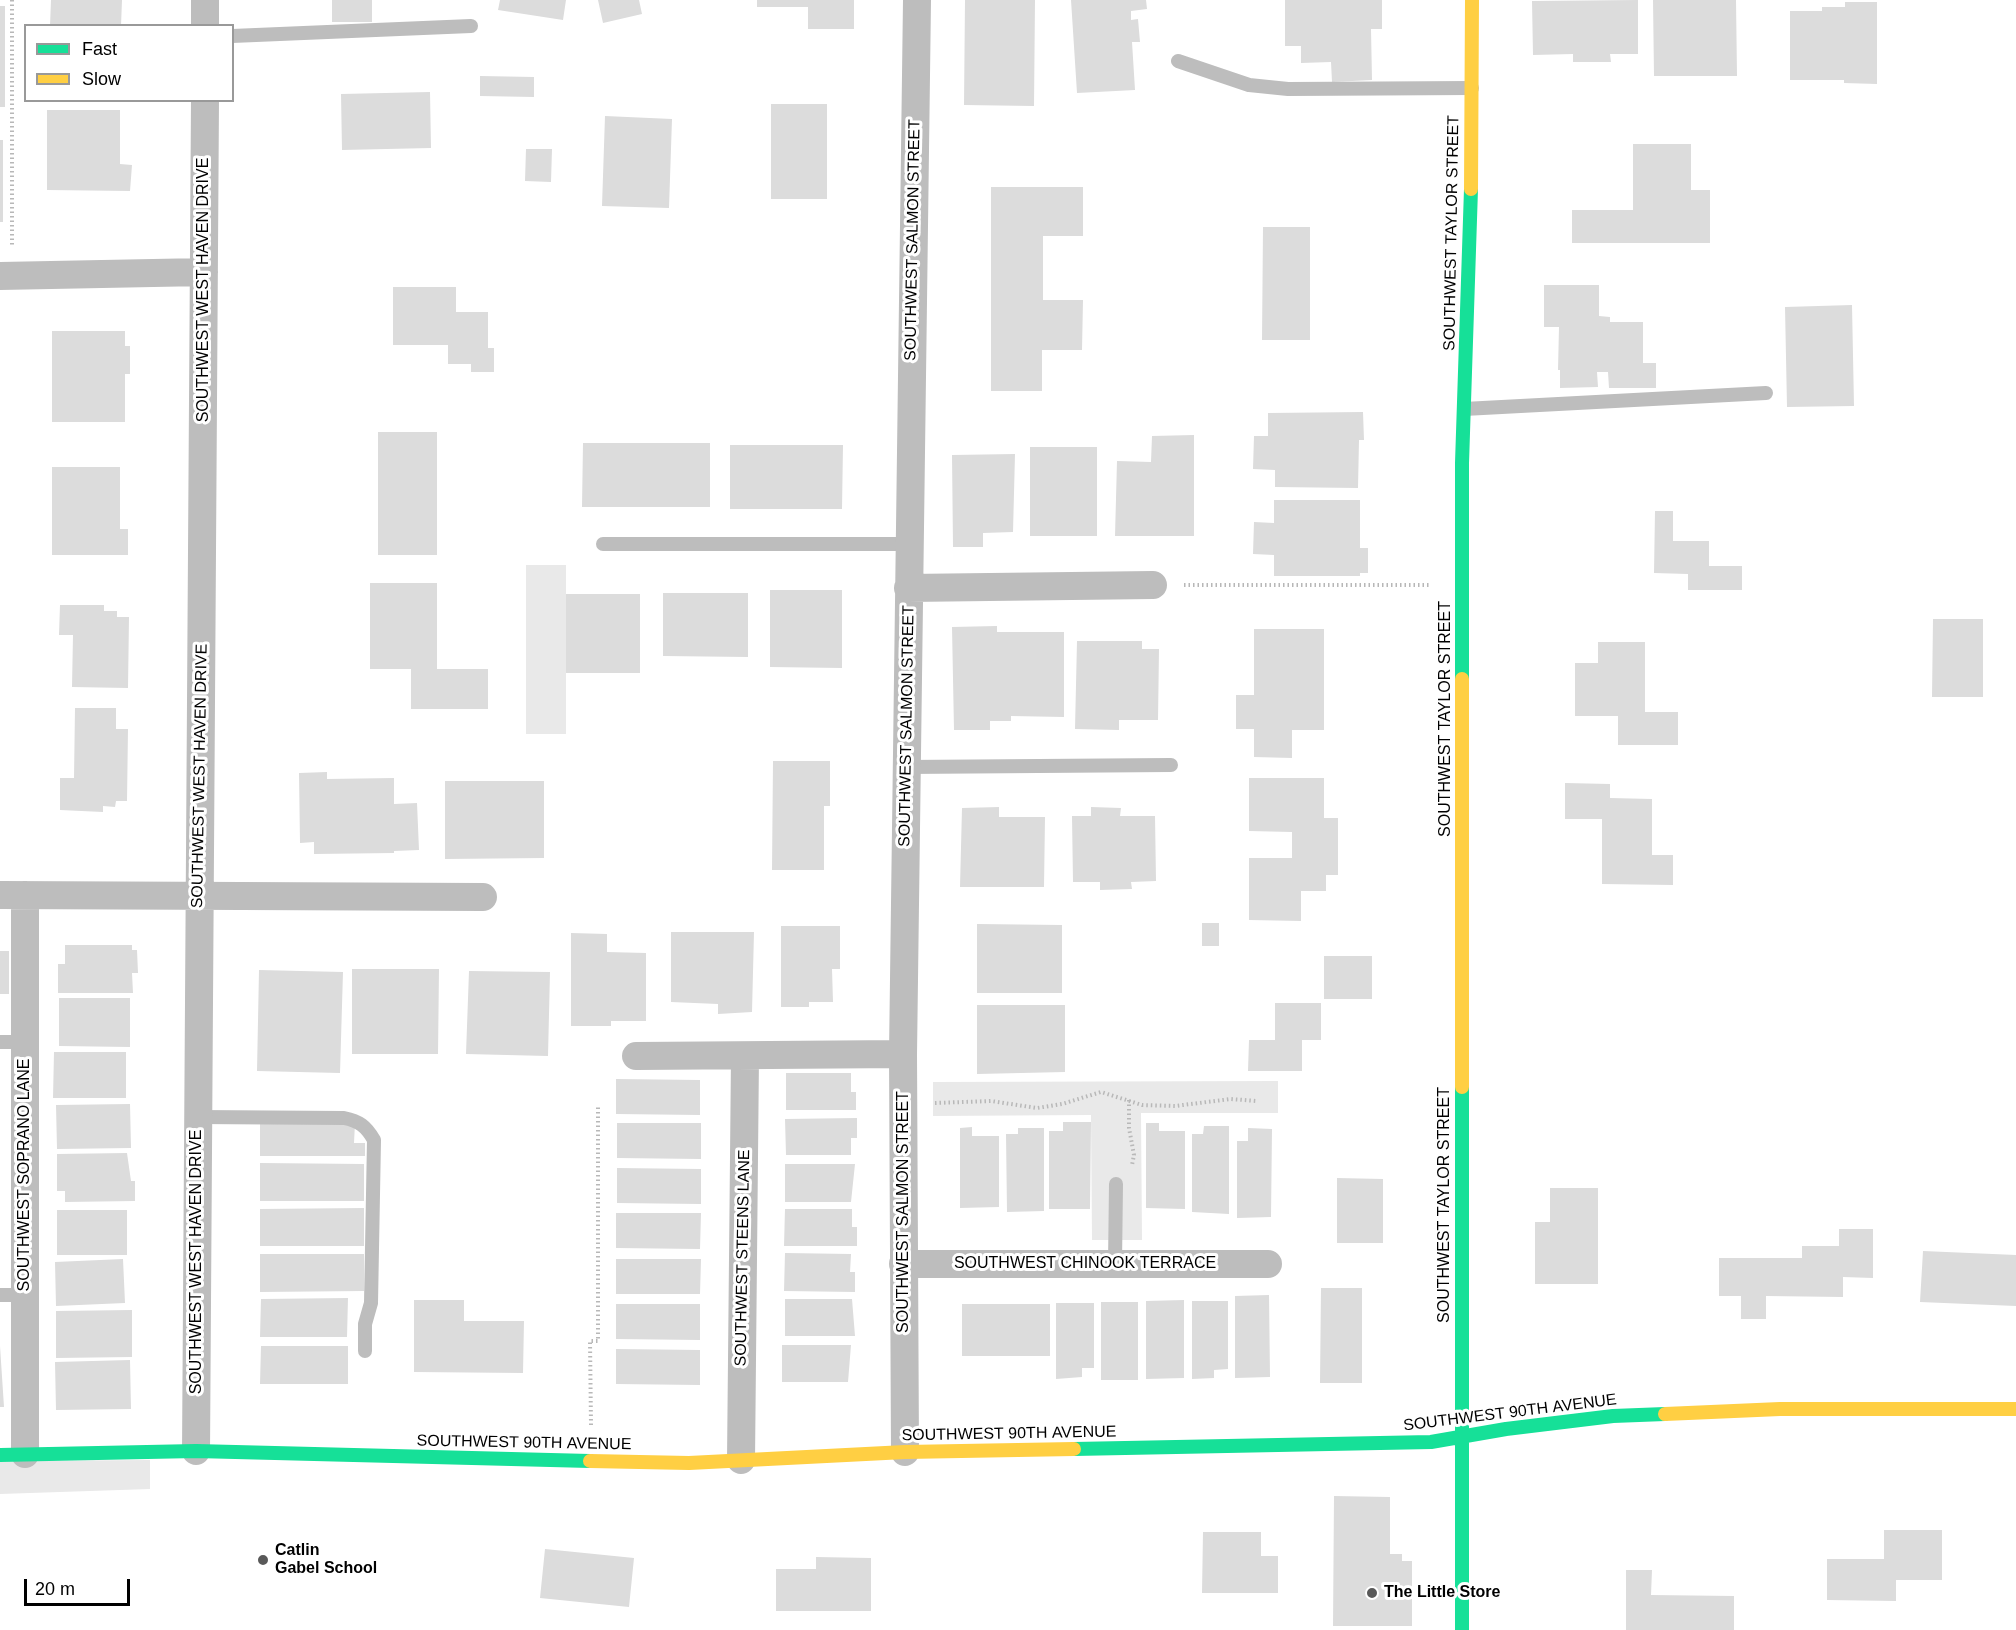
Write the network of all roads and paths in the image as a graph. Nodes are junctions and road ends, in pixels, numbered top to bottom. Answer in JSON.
{"nodes":[{"id":1,"x":12,"y":0,"type":"edge"},
{"id":2,"x":205,"y":0,"type":"edge"},
{"id":3,"x":917,"y":0,"type":"edge"},
{"id":4,"x":1472,"y":0,"type":"edge"},
{"id":5,"x":205,"y":24,"type":"edge"},
{"id":6,"x":471,"y":26,"type":"dead end"},
{"id":7,"x":234,"y":36,"type":"edge"},
{"id":8,"x":1178,"y":61,"type":"dead end"},
{"id":9,"x":1472,"y":88,"type":"junction"},
{"id":10,"x":205,"y":102,"type":"edge"},
{"id":11,"x":204,"y":272,"type":"junction"},
{"id":12,"x":6,"y":276,"type":"edge"},
{"id":13,"x":1766,"y":393,"type":"dead end"},
{"id":14,"x":1464,"y":409,"type":"junction"},
{"id":15,"x":603,"y":544,"type":"dead end"},
{"id":16,"x":909,"y":544,"type":"junction"},
{"id":17,"x":1153,"y":585,"type":"joint"},
{"id":18,"x":1462,"y":585,"type":"junction"},
{"id":19,"x":908,"y":588,"type":"junction"},
{"id":20,"x":1171,"y":765,"type":"dead end"},
{"id":21,"x":906,"y":767,"type":"junction"},
{"id":22,"x":12,"y":895,"type":"edge"},
{"id":23,"x":199,"y":895,"type":"junction"},
{"id":24,"x":483,"y":897,"type":"dead end"},
{"id":25,"x":12,"y":1042,"type":"edge"},
{"id":26,"x":903,"y":1054,"type":"junction"},
{"id":27,"x":636,"y":1056,"type":"dead end"},
{"id":28,"x":746,"y":1056,"type":"junction"},
{"id":29,"x":1130,"y":1100,"type":"junction"},
{"id":30,"x":1256,"y":1101,"type":"dead end"},
{"id":31,"x":903,"y":1103,"type":"junction"},
{"id":32,"x":598,"y":1107,"type":"dead end"},
{"id":33,"x":197,"y":1117,"type":"junction"},
{"id":34,"x":1116,"y":1184,"type":"joint"},
{"id":35,"x":903,"y":1264,"type":"junction"},
{"id":36,"x":1115,"y":1264,"type":"junction"},
{"id":37,"x":1268,"y":1264,"type":"dead end"},
{"id":38,"x":13,"y":1295,"type":"edge"},
{"id":39,"x":365,"y":1350,"type":"dead end"},
{"id":40,"x":2016,"y":1409,"type":"edge"},
{"id":41,"x":1462,"y":1438,"type":"junction"},
{"id":42,"x":196,"y":1451,"type":"junction"},
{"id":43,"x":905,"y":1452,"type":"junction"},
{"id":44,"x":13,"y":1454,"type":"edge"},
{"id":45,"x":591,"y":1461,"type":"junction"},
{"id":46,"x":741,"y":1461,"type":"junction"},
{"id":47,"x":1462,"y":1630,"type":"edge"}],
"edges":[{"from":1,"to":12,"type":"path"},
{"from":2,"to":5,"type":"street"},
{"from":3,"to":16,"type":"street","name":"SOUTHWEST SALMON STREET"},
{"from":4,"to":9,"type":"street","name":"SOUTHWEST TAYLOR STREET"},
{"from":6,"to":7,"type":"lane"},
{"from":8,"to":9,"type":"lane"},
{"from":9,"to":14,"type":"street","name":"SOUTHWEST TAYLOR STREET"},
{"from":10,"to":11,"type":"street","name":"SOUTHWEST WEST HAVEN DRIVE"},
{"from":11,"to":12,"type":"street"},
{"from":11,"to":23,"type":"street","name":"SOUTHWEST WEST HAVEN DRIVE"},
{"from":13,"to":14,"type":"lane"},
{"from":14,"to":18,"type":"street","name":"SOUTHWEST TAYLOR STREET"},
{"from":15,"to":16,"type":"lane"},
{"from":16,"to":19,"type":"street","name":"SOUTHWEST SALMON STREET"},
{"from":17,"to":18,"type":"path"},
{"from":17,"to":19,"type":"street"},
{"from":18,"to":41,"type":"street","name":"SOUTHWEST TAYLOR STREET"},
{"from":19,"to":21,"type":"street","name":"SOUTHWEST SALMON STREET"},
{"from":20,"to":21,"type":"lane"},
{"from":21,"to":26,"type":"street","name":"SOUTHWEST SALMON STREET"},
{"from":22,"to":23,"type":"street"},
{"from":22,"to":25,"type":"street","name":"SOUTHWEST SOPRANO LANE"},
{"from":23,"to":24,"type":"street"},
{"from":23,"to":33,"type":"street","name":"SOUTHWEST WEST HAVEN DRIVE"},
{"from":25,"to":38,"type":"street","name":"SOUTHWEST SOPRANO LANE"},
{"from":26,"to":28,"type":"street"},
{"from":26,"to":31,"type":"street","name":"SOUTHWEST SALMON STREET"},
{"from":27,"to":28,"type":"street"},
{"from":28,"to":46,"type":"street","name":"SOUTHWEST STEENS LANE"},
{"from":29,"to":30,"type":"path"},
{"from":29,"to":31,"type":"path"},
{"from":29,"to":34,"type":"path"},
{"from":31,"to":35,"type":"street","name":"SOUTHWEST SALMON STREET"},
{"from":32,"to":45,"type":"path"},
{"from":33,"to":39,"type":"lane"},
{"from":33,"to":42,"type":"street","name":"SOUTHWEST WEST HAVEN DRIVE"},
{"from":34,"to":36,"type":"lane"},
{"from":35,"to":36,"type":"street","name":"SOUTHWEST CHINOOK TERRACE"},
{"from":35,"to":43,"type":"street","name":"SOUTHWEST SALMON STREET"},
{"from":36,"to":37,"type":"street","name":"SOUTHWEST CHINOOK TERRACE"},
{"from":38,"to":44,"type":"street","name":"SOUTHWEST SOPRANO LANE"},
{"from":40,"to":41,"type":"street","name":"SOUTHWEST 90TH AVENUE"},
{"from":41,"to":43,"type":"street","name":"SOUTHWEST 90TH AVENUE"},
{"from":41,"to":47,"type":"street","name":"SOUTHWEST TAYLOR STREET"},
{"from":42,"to":44,"type":"street","name":"SOUTHWEST 90TH AVENUE"},
{"from":42,"to":45,"type":"street","name":"SOUTHWEST 90TH AVENUE"},
{"from":43,"to":46,"type":"street","name":"SOUTHWEST 90TH AVENUE"},
{"from":45,"to":46,"type":"street","name":"SOUTHWEST 90TH AVENUE"}]}
